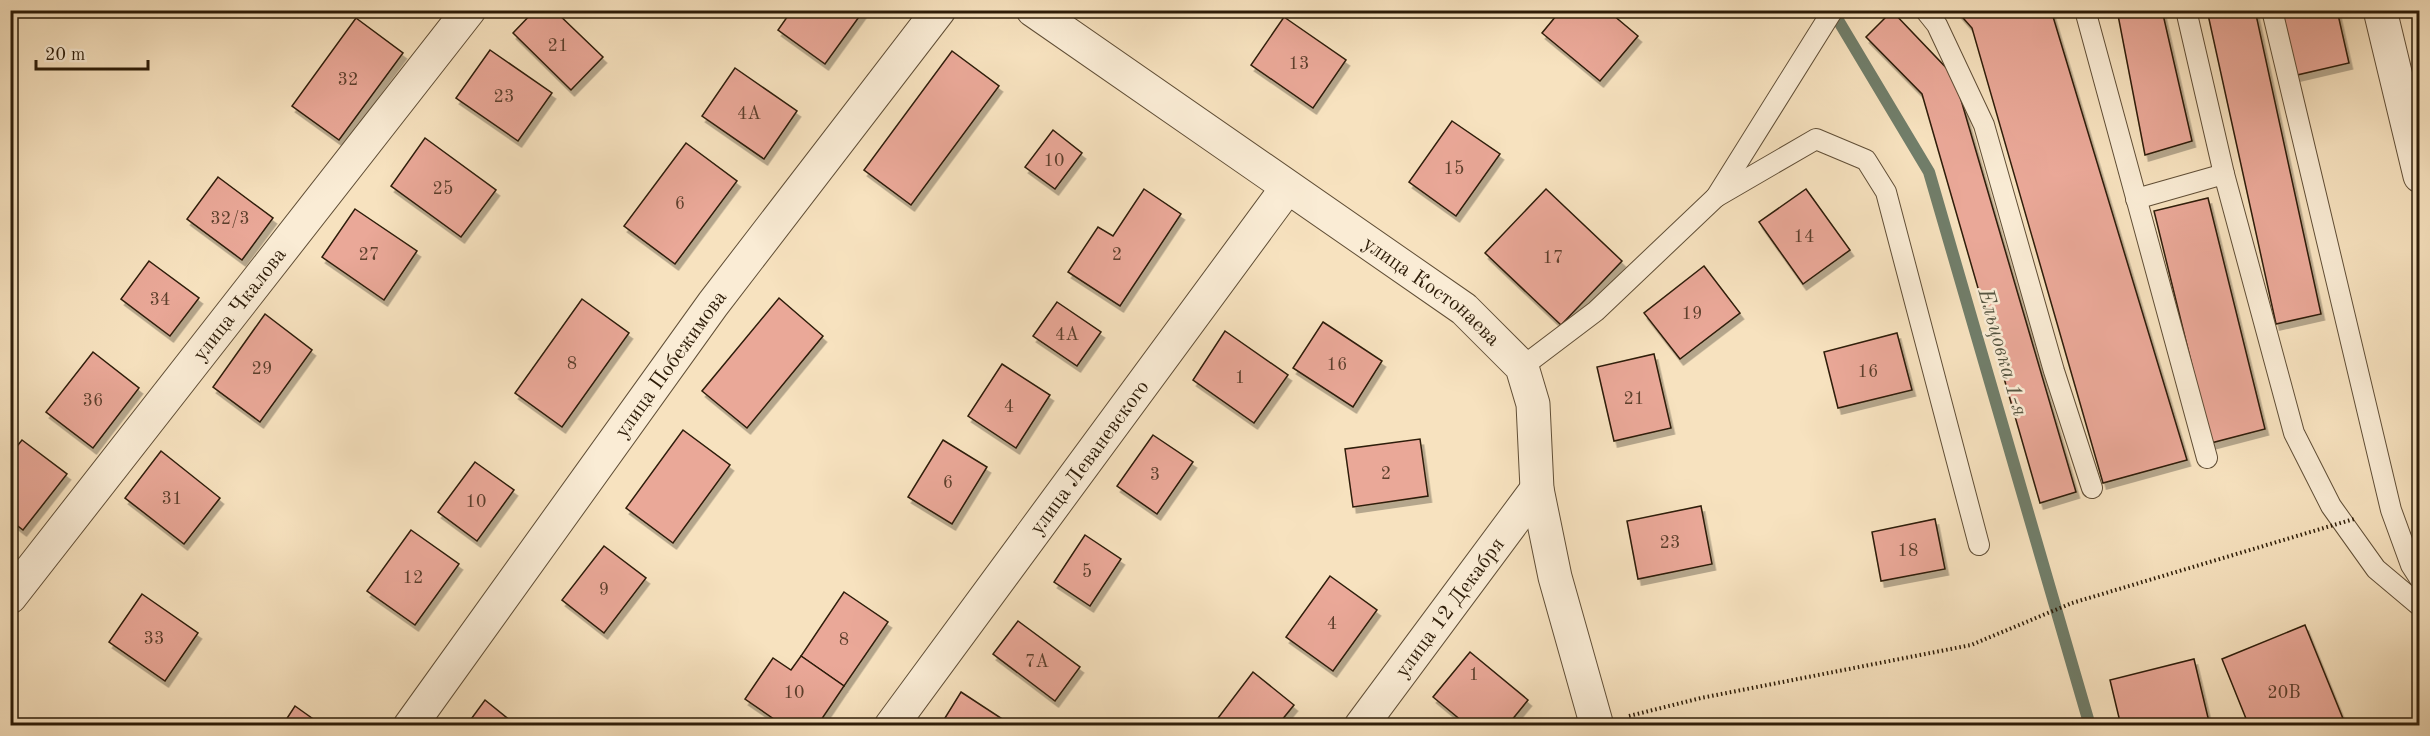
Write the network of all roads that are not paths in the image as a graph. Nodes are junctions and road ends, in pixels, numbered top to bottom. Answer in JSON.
{"nodes":[{"id":1,"x":469,"y":10,"type":"edge"},
{"id":2,"x":939,"y":10,"type":"edge"},
{"id":3,"x":1033,"y":10,"type":"edge"},
{"id":4,"x":1833,"y":10,"type":"edge"},
{"id":5,"x":1924,"y":10,"type":"edge"},
{"id":6,"x":2085,"y":10,"type":"edge"},
{"id":7,"x":2186,"y":10,"type":"edge"},
{"id":8,"x":2272,"y":10,"type":"edge"},
{"id":9,"x":2380,"y":10,"type":"edge"},
{"id":10,"x":2410,"y":95,"type":"edge"},
{"id":11,"x":2224,"y":174,"type":"junction"},
{"id":12,"x":2420,"y":176,"type":"edge"},
{"id":13,"x":1287,"y":188,"type":"junction"},
{"id":14,"x":1716,"y":197,"type":"junction"},
{"id":15,"x":2136,"y":199,"type":"junction"},
{"id":16,"x":1522,"y":367,"type":"junction"},
{"id":17,"x":2207,"y":458,"type":"dead end"},
{"id":18,"x":2091,"y":488,"type":"dead end"},
{"id":19,"x":1537,"y":489,"type":"junction"},
{"id":20,"x":1979,"y":545,"type":"dead end"},
{"id":21,"x":2420,"y":579,"type":"edge"},
{"id":22,"x":10,"y":597,"type":"edge"},
{"id":23,"x":2420,"y":606,"type":"edge"},
{"id":24,"x":1597,"y":725,"type":"edge"},
{"id":25,"x":410,"y":726,"type":"edge"},
{"id":26,"x":891,"y":726,"type":"edge"},
{"id":27,"x":1361,"y":726,"type":"edge"}],
"edges":[{"from":1,"to":22,"type":"street","name":"улица Чкалова"},
{"from":2,"to":25,"type":"street","name":"улица Побежимова"},
{"from":3,"to":13,"type":"street","name":"улица Костонаева"},
{"from":4,"to":14,"type":"lane"},
{"from":5,"to":18,"type":"lane"},
{"from":6,"to":15,"type":"lane"},
{"from":7,"to":11,"type":"lane"},
{"from":8,"to":21,"type":"lane"},
{"from":9,"to":10,"type":"street"},
{"from":10,"to":12,"type":"street"},
{"from":11,"to":15,"type":"lane"},
{"from":11,"to":23,"type":"lane"},
{"from":13,"to":16,"type":"street","name":"улица Костонаева"},
{"from":13,"to":26,"type":"street","name":"улица Леваневского"},
{"from":14,"to":16,"type":"lane"},
{"from":14,"to":20,"type":"lane"},
{"from":15,"to":17,"type":"lane"},
{"from":16,"to":19,"type":"street","name":"улица Костонаева"},
{"from":19,"to":24,"type":"street","name":"улица Костонаева"},
{"from":19,"to":27,"type":"street","name":"улица 12 Декабря"}]}
